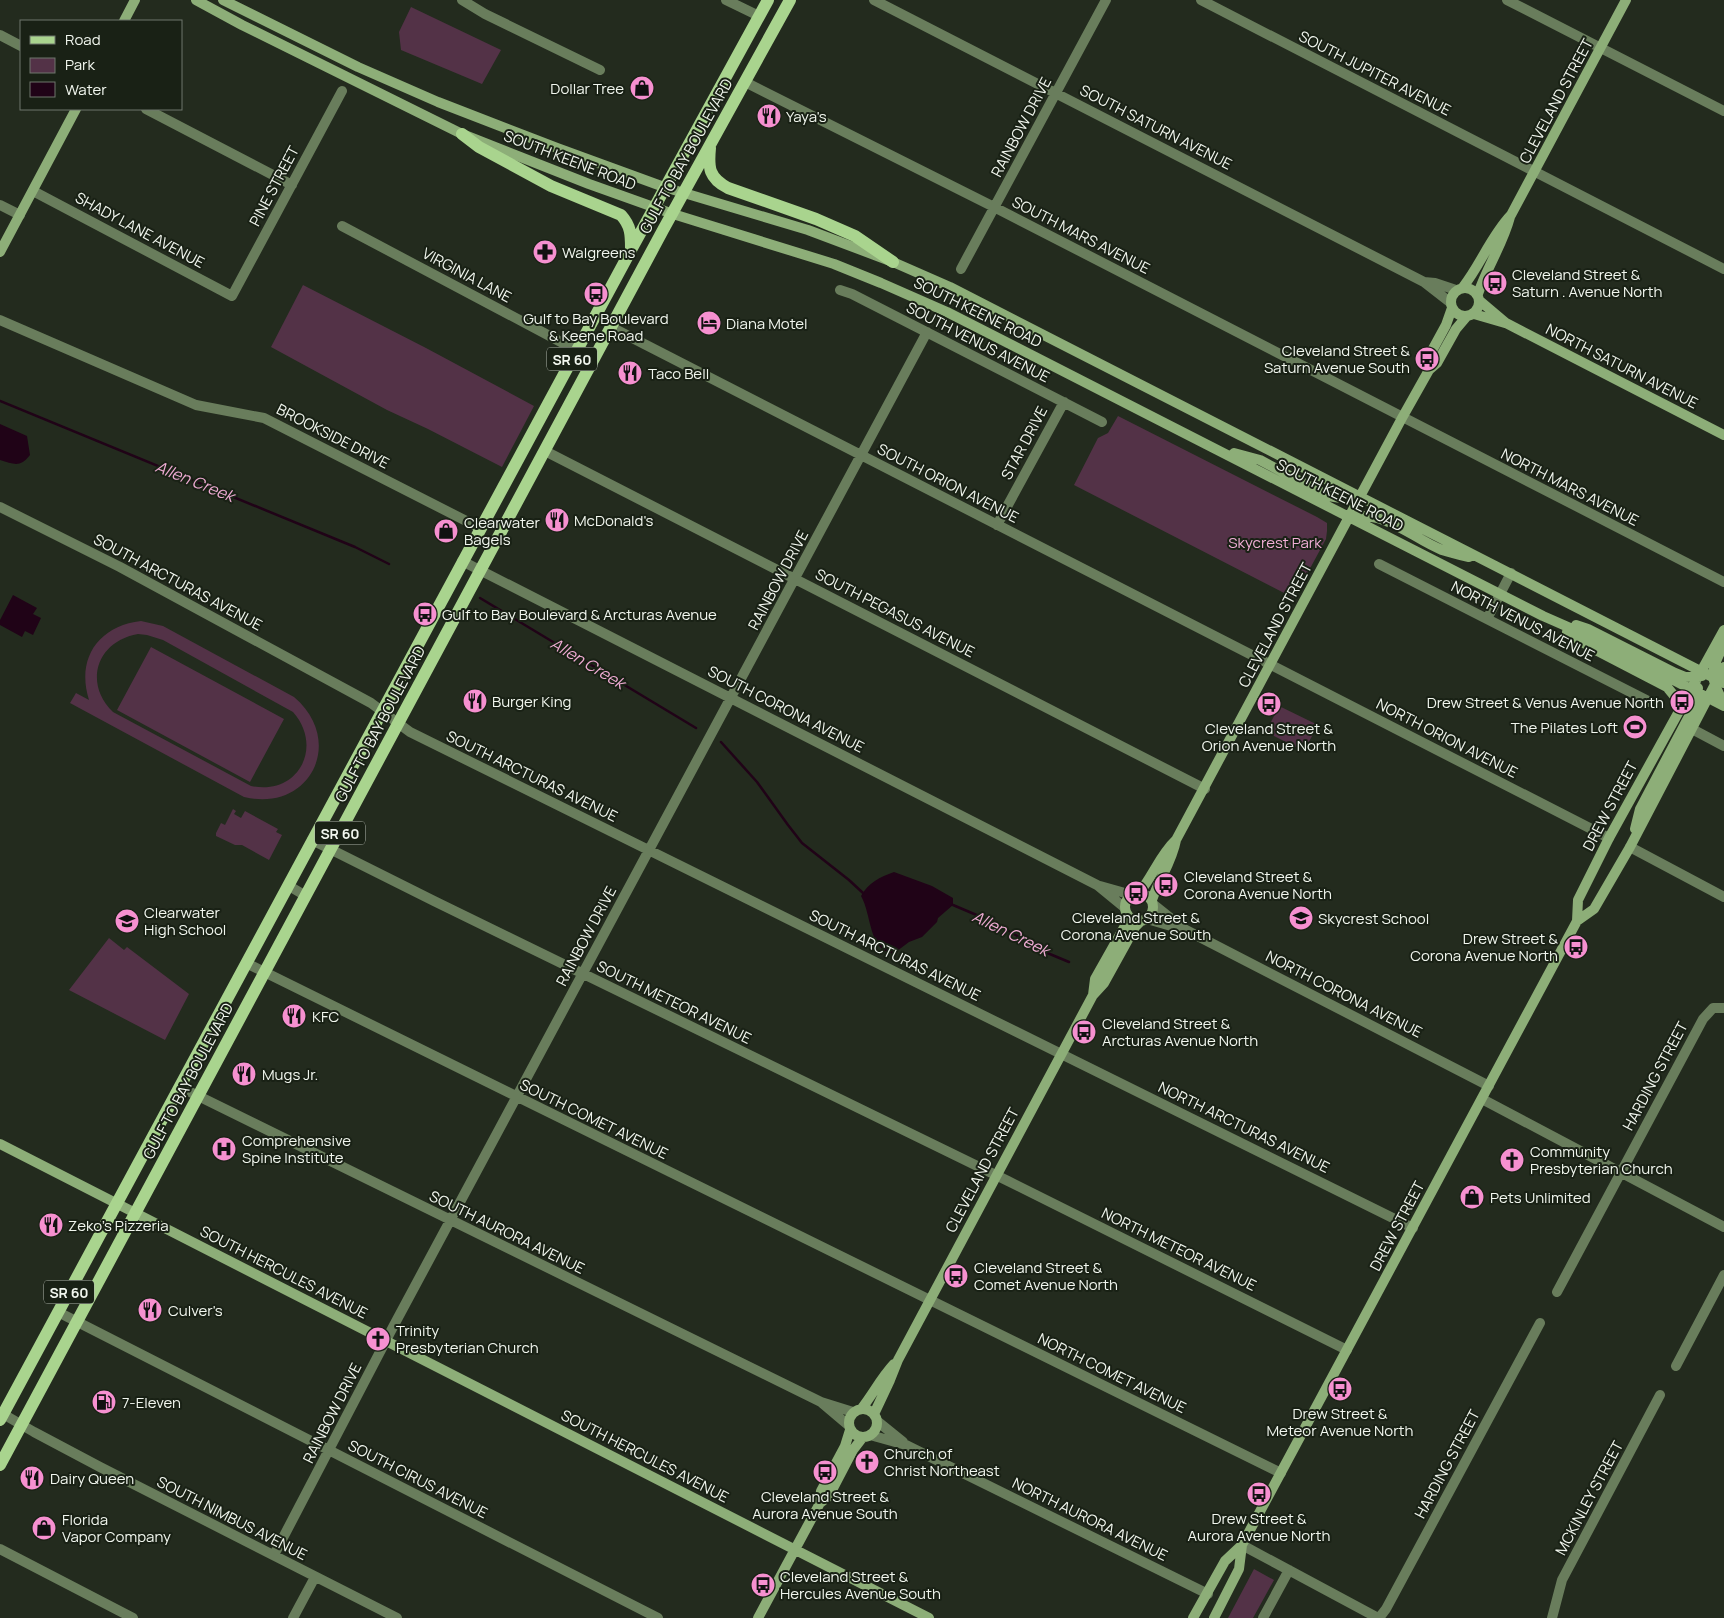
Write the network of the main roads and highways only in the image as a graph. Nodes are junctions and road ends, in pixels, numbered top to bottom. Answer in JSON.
{"nodes":[{"id":1,"x":135,"y":0,"type":"edge"},
{"id":2,"x":196,"y":0,"type":"edge"},
{"id":3,"x":224,"y":0,"type":"edge"},
{"id":4,"x":768,"y":0,"type":"edge"},
{"id":5,"x":790,"y":0,"type":"edge"},
{"id":6,"x":1626,"y":0,"type":"edge"},
{"id":7,"x":125,"y":20,"type":"edge"},
{"id":8,"x":75,"y":110,"type":"edge"},
{"id":9,"x":462,"y":134,"type":"junction"},
{"id":10,"x":711,"y":144,"type":"junction"},
{"id":11,"x":664,"y":187,"type":"junction"},
{"id":12,"x":683,"y":193,"type":"junction"},
{"id":13,"x":654,"y":207,"type":"junction"},
{"id":14,"x":673,"y":214,"type":"junction"},
{"id":15,"x":1511,"y":215,"type":"junction"},
{"id":16,"x":631,"y":250,"type":"junction"},
{"id":17,"x":0,"y":252,"type":"edge"},
{"id":18,"x":893,"y":262,"type":"junction"},
{"id":19,"x":1460,"y":289,"type":"junction"},
{"id":20,"x":1479,"y":298,"type":"junction"},
{"id":21,"x":1452,"y":306,"type":"junction"},
{"id":22,"x":1470,"y":315,"type":"junction"},
{"id":23,"x":1506,"y":323,"type":"junction"},
{"id":24,"x":1428,"y":370,"type":"junction"},
{"id":25,"x":1724,"y":435,"type":"edge"},
{"id":26,"x":1214,"y":448,"type":"junction"},
{"id":27,"x":1360,"y":497,"type":"junction"},
{"id":28,"x":1349,"y":517,"type":"junction"},
{"id":29,"x":1486,"y":561,"type":"junction"},
{"id":30,"x":1543,"y":616,"type":"junction"},
{"id":31,"x":1724,"y":630,"type":"edge"},
{"id":32,"x":1724,"y":645,"type":"edge"},
{"id":33,"x":1724,"y":663,"type":"edge"},
{"id":34,"x":1724,"y":667,"type":"edge"},
{"id":35,"x":1707,"y":685,"type":"edge"},
{"id":36,"x":1724,"y":704,"type":"edge"},
{"id":37,"x":1679,"y":710,"type":"junction"},
{"id":38,"x":1176,"y":840,"type":"junction"},
{"id":39,"x":1630,"y":847,"type":"junction"},
{"id":40,"x":1136,"y":894,"type":"junction"},
{"id":41,"x":1153,"y":903,"type":"junction"},
{"id":42,"x":1126,"y":912,"type":"junction"},
{"id":43,"x":1143,"y":921,"type":"junction"},
{"id":44,"x":1577,"y":921,"type":"junction"},
{"id":45,"x":1093,"y":995,"type":"junction"},
{"id":46,"x":0,"y":1144,"type":"edge"},
{"id":47,"x":117,"y":1204,"type":"junction"},
{"id":48,"x":135,"y":1213,"type":"junction"},
{"id":49,"x":898,"y":1360,"type":"junction"},
{"id":50,"x":858,"y":1410,"type":"junction"},
{"id":51,"x":2,"y":1417,"type":"edge"},
{"id":52,"x":876,"y":1418,"type":"junction"},
{"id":53,"x":849,"y":1428,"type":"junction"},
{"id":54,"x":867,"y":1436,"type":"junction"},
{"id":55,"x":0,"y":1465,"type":"edge"},
{"id":56,"x":820,"y":1503,"type":"junction"},
{"id":57,"x":1242,"y":1545,"type":"junction"},
{"id":58,"x":795,"y":1550,"type":"junction"},
{"id":59,"x":758,"y":1618,"type":"edge"},
{"id":60,"x":929,"y":1618,"type":"edge"},
{"id":61,"x":1193,"y":1618,"type":"edge"},
{"id":62,"x":1214,"y":1618,"type":"edge"}],
"edges":[{"from":1,"to":7,"type":"main road"},
{"from":2,"to":9,"type":"main road","name":"SOUTH KEENE ROAD"},
{"from":3,"to":11,"type":"main road","name":"SOUTH KEENE ROAD"},
{"from":4,"to":11,"type":"main road","name":"GULF TO BAY BOULEVARD","number":"SR 60"},
{"from":5,"to":10,"type":"main road","name":"GULF TO BAY BOULEVARD","number":"SR 60"},
{"from":6,"to":15,"type":"main road","name":"CLEVELAND STREET"},
{"from":8,"to":17,"type":"main road"},
{"from":9,"to":13,"type":"main road","name":"SOUTH KEENE ROAD"},
{"from":9,"to":16,"type":"main road"},
{"from":10,"to":12,"type":"main road","name":"GULF TO BAY BOULEVARD","number":"SR 60"},
{"from":10,"to":18,"type":"main road"},
{"from":11,"to":12,"type":"main road","name":"SOUTH KEENE ROAD"},
{"from":11,"to":13,"type":"main road","name":"GULF TO BAY BOULEVARD","number":"SR 60"},
{"from":12,"to":14,"type":"main road","name":"GULF TO BAY BOULEVARD","number":"SR 60"},
{"from":12,"to":18,"type":"main road","name":"SOUTH KEENE ROAD"},
{"from":13,"to":14,"type":"main road","name":"SOUTH KEENE ROAD"},
{"from":13,"to":16,"type":"main road","name":"GULF TO BAY BOULEVARD","number":"SR 60"},
{"from":14,"to":26,"type":"main road","name":"SOUTH KEENE ROAD"},
{"from":14,"to":48,"type":"main road","name":"GULF TO BAY BOULEVARD","number":"SR 60"},
{"from":15,"to":19,"type":"main road","name":"CLEVELAND STREET"},
{"from":15,"to":20,"type":"main road","name":"CLEVELAND STREET"},
{"from":16,"to":47,"type":"main road","name":"GULF TO BAY BOULEVARD","number":"SR 60"},
{"from":18,"to":27,"type":"main road","name":"SOUTH KEENE ROAD"},
{"from":19,"to":20,"type":"main road"},
{"from":19,"to":21,"type":"main road"},
{"from":20,"to":22,"type":"main road"},
{"from":20,"to":23,"type":"main road","name":"NORTH SATURN AVENUE"},
{"from":21,"to":22,"type":"main road"},
{"from":21,"to":24,"type":"main road","name":"CLEVELAND STREET"},
{"from":22,"to":23,"type":"main road","name":"NORTH SATURN AVENUE"},
{"from":22,"to":24,"type":"main road","name":"CLEVELAND STREET"},
{"from":23,"to":25,"type":"main road","name":"NORTH SATURN AVENUE"},
{"from":24,"to":27,"type":"main road","name":"CLEVELAND STREET"},
{"from":26,"to":27,"type":"main road"},
{"from":26,"to":28,"type":"main road","name":"SOUTH KEENE ROAD"},
{"from":27,"to":28,"type":"main road","name":"CLEVELAND STREET"},
{"from":27,"to":29,"type":"main road","name":"SOUTH KEENE ROAD"},
{"from":28,"to":29,"type":"main road"},
{"from":28,"to":30,"type":"main road","name":"SOUTH KEENE ROAD"},
{"from":28,"to":38,"type":"main road","name":"CLEVELAND STREET"},
{"from":29,"to":35,"type":"main road","name":"SOUTH KEENE ROAD"},
{"from":30,"to":35,"type":"main road","name":"SOUTH KEENE ROAD"},
{"from":30,"to":37,"type":"main road"},
{"from":31,"to":35,"type":"main road","name":"DREW STREET"},
{"from":32,"to":35,"type":"main road"},
{"from":33,"to":35,"type":"main road"},
{"from":34,"to":35,"type":"main road","name":"DREW STREET"},
{"from":35,"to":36,"type":"main road","name":"SOUTH KEENE ROAD"},
{"from":35,"to":37,"type":"main road","name":"DREW STREET"},
{"from":35,"to":39,"type":"main road","name":"DREW STREET"},
{"from":35,"to":39,"type":"main road"},
{"from":37,"to":44,"type":"main road","name":"DREW STREET"},
{"from":38,"to":40,"type":"main road","name":"CLEVELAND STREET"},
{"from":38,"to":41,"type":"main road","name":"CLEVELAND STREET"},
{"from":39,"to":44,"type":"main road","name":"DREW STREET"},
{"from":40,"to":41,"type":"main road"},
{"from":40,"to":42,"type":"main road"},
{"from":41,"to":43,"type":"main road"},
{"from":42,"to":43,"type":"main road"},
{"from":42,"to":45,"type":"main road","name":"CLEVELAND STREET"},
{"from":43,"to":45,"type":"main road","name":"CLEVELAND STREET"},
{"from":44,"to":57,"type":"main road","name":"DREW STREET"},
{"from":45,"to":49,"type":"main road","name":"CLEVELAND STREET"},
{"from":46,"to":47,"type":"main road","name":"SOUTH HERCULES AVENUE"},
{"from":47,"to":48,"type":"main road","name":"SOUTH HERCULES AVENUE"},
{"from":47,"to":51,"type":"main road","name":"GULF TO BAY BOULEVARD","number":"SR 60"},
{"from":48,"to":55,"type":"main road","name":"GULF TO BAY BOULEVARD","number":"SR 60"},
{"from":48,"to":58,"type":"main road","name":"SOUTH HERCULES AVENUE"},
{"from":49,"to":50,"type":"main road","name":"CLEVELAND STREET"},
{"from":49,"to":52,"type":"main road","name":"CLEVELAND STREET"},
{"from":50,"to":52,"type":"main road"},
{"from":50,"to":53,"type":"main road"},
{"from":52,"to":54,"type":"main road"},
{"from":53,"to":54,"type":"main road"},
{"from":53,"to":56,"type":"main road"},
{"from":54,"to":56,"type":"main road"},
{"from":56,"to":58,"type":"main road"},
{"from":57,"to":61,"type":"main road","name":"DREW STREET"},
{"from":57,"to":62,"type":"main road","name":"DREW STREET"},
{"from":58,"to":59,"type":"main road"},
{"from":58,"to":60,"type":"main road","name":"SOUTH HERCULES AVENUE"}]}
